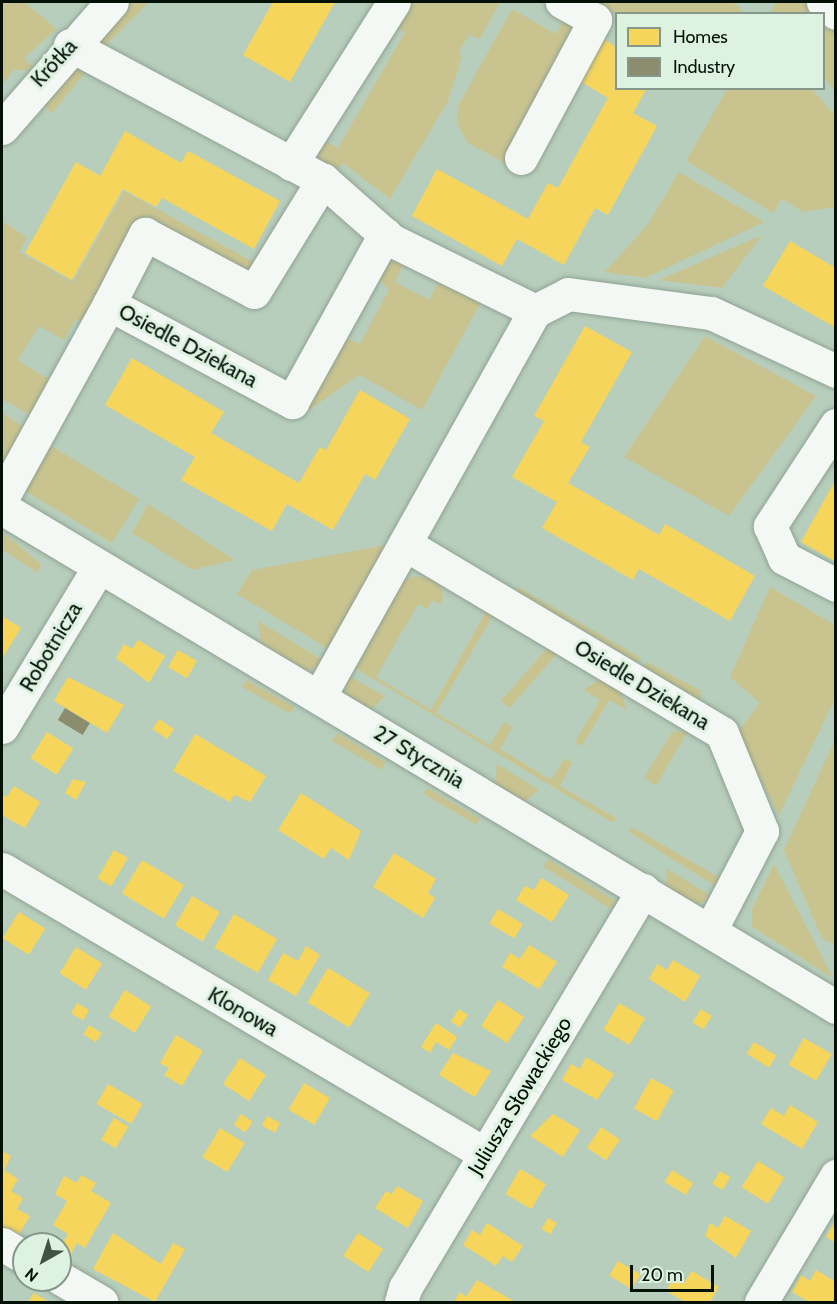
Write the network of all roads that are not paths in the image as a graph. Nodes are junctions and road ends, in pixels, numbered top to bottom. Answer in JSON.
{"nodes":[{"id":1,"x":112,"y":2,"type":"edge"},
{"id":2,"x":394,"y":2,"type":"edge"},
{"id":3,"x":562,"y":2,"type":"edge"},
{"id":4,"x":823,"y":2,"type":"edge"},
{"id":5,"x":836,"y":13,"type":"edge"},
{"id":6,"x":70,"y":45,"type":"junction"},
{"id":7,"x":2,"y":128,"type":"edge"},
{"id":8,"x":521,"y":158,"type":"dead end"},
{"id":9,"x":291,"y":164,"type":"junction"},
{"id":10,"x":323,"y":180,"type":"junction"},
{"id":11,"x":385,"y":234,"type":"junction"},
{"id":12,"x":110,"y":304,"type":"junction"},
{"id":13,"x":535,"y":311,"type":"junction"},
{"id":14,"x":836,"y":371,"type":"edge"},
{"id":15,"x":836,"y":425,"type":"edge"},
{"id":16,"x":2,"y":498,"type":"edge"},
{"id":17,"x":2,"y":508,"type":"edge"},
{"id":18,"x":405,"y":544,"type":"junction"},
{"id":19,"x":99,"y":567,"type":"junction"},
{"id":20,"x":836,"y":585,"type":"edge"},
{"id":21,"x":319,"y":697,"type":"junction"},
{"id":22,"x":2,"y":727,"type":"edge"},
{"id":23,"x":2,"y":869,"type":"edge"},
{"id":24,"x":642,"y":890,"type":"junction"},
{"id":25,"x":710,"y":931,"type":"junction"},
{"id":26,"x":836,"y":1007,"type":"edge"},
{"id":27,"x":485,"y":1154,"type":"junction"},
{"id":28,"x":836,"y":1176,"type":"edge"},
{"id":29,"x":72,"y":1285,"type":"edge"},
{"id":30,"x":101,"y":1302,"type":"edge"},
{"id":31,"x":402,"y":1302,"type":"edge"},
{"id":32,"x":761,"y":1302,"type":"edge"}],
"edges":[{"from":1,"to":6,"type":"street","name":"Krótka"},
{"from":2,"to":9,"type":"street"},
{"from":3,"to":8,"type":"street"},
{"from":4,"to":5,"type":"street"},
{"from":6,"to":7,"type":"street","name":"Krótka"},
{"from":6,"to":9,"type":"street"},
{"from":9,"to":10,"type":"street"},
{"from":10,"to":11,"type":"street"},
{"from":10,"to":12,"type":"street"},
{"from":11,"to":12,"type":"street","name":"Osiedle Dziekana"},
{"from":11,"to":13,"type":"street"},
{"from":12,"to":16,"type":"street","name":"Osiedle Dziekana"},
{"from":13,"to":14,"type":"street"},
{"from":13,"to":18,"type":"street"},
{"from":15,"to":20,"type":"street"},
{"from":17,"to":19,"type":"street","name":"27 Stycznia"},
{"from":18,"to":21,"type":"street"},
{"from":18,"to":25,"type":"street","name":"Osiedle Dziekana"},
{"from":19,"to":21,"type":"street","name":"27 Stycznia"},
{"from":19,"to":22,"type":"street","name":"Robotnicza"},
{"from":21,"to":24,"type":"street","name":"27 Stycznia"},
{"from":23,"to":27,"type":"street","name":"Klonowa"},
{"from":24,"to":25,"type":"street","name":"27 Stycznia"},
{"from":24,"to":27,"type":"street","name":"Juliusza Słowackiego"},
{"from":25,"to":26,"type":"street","name":"27 Stycznia"},
{"from":27,"to":31,"type":"street","name":"Juliusza Słowackiego"},
{"from":28,"to":32,"type":"street"},
{"from":29,"to":30,"type":"street"}]}
